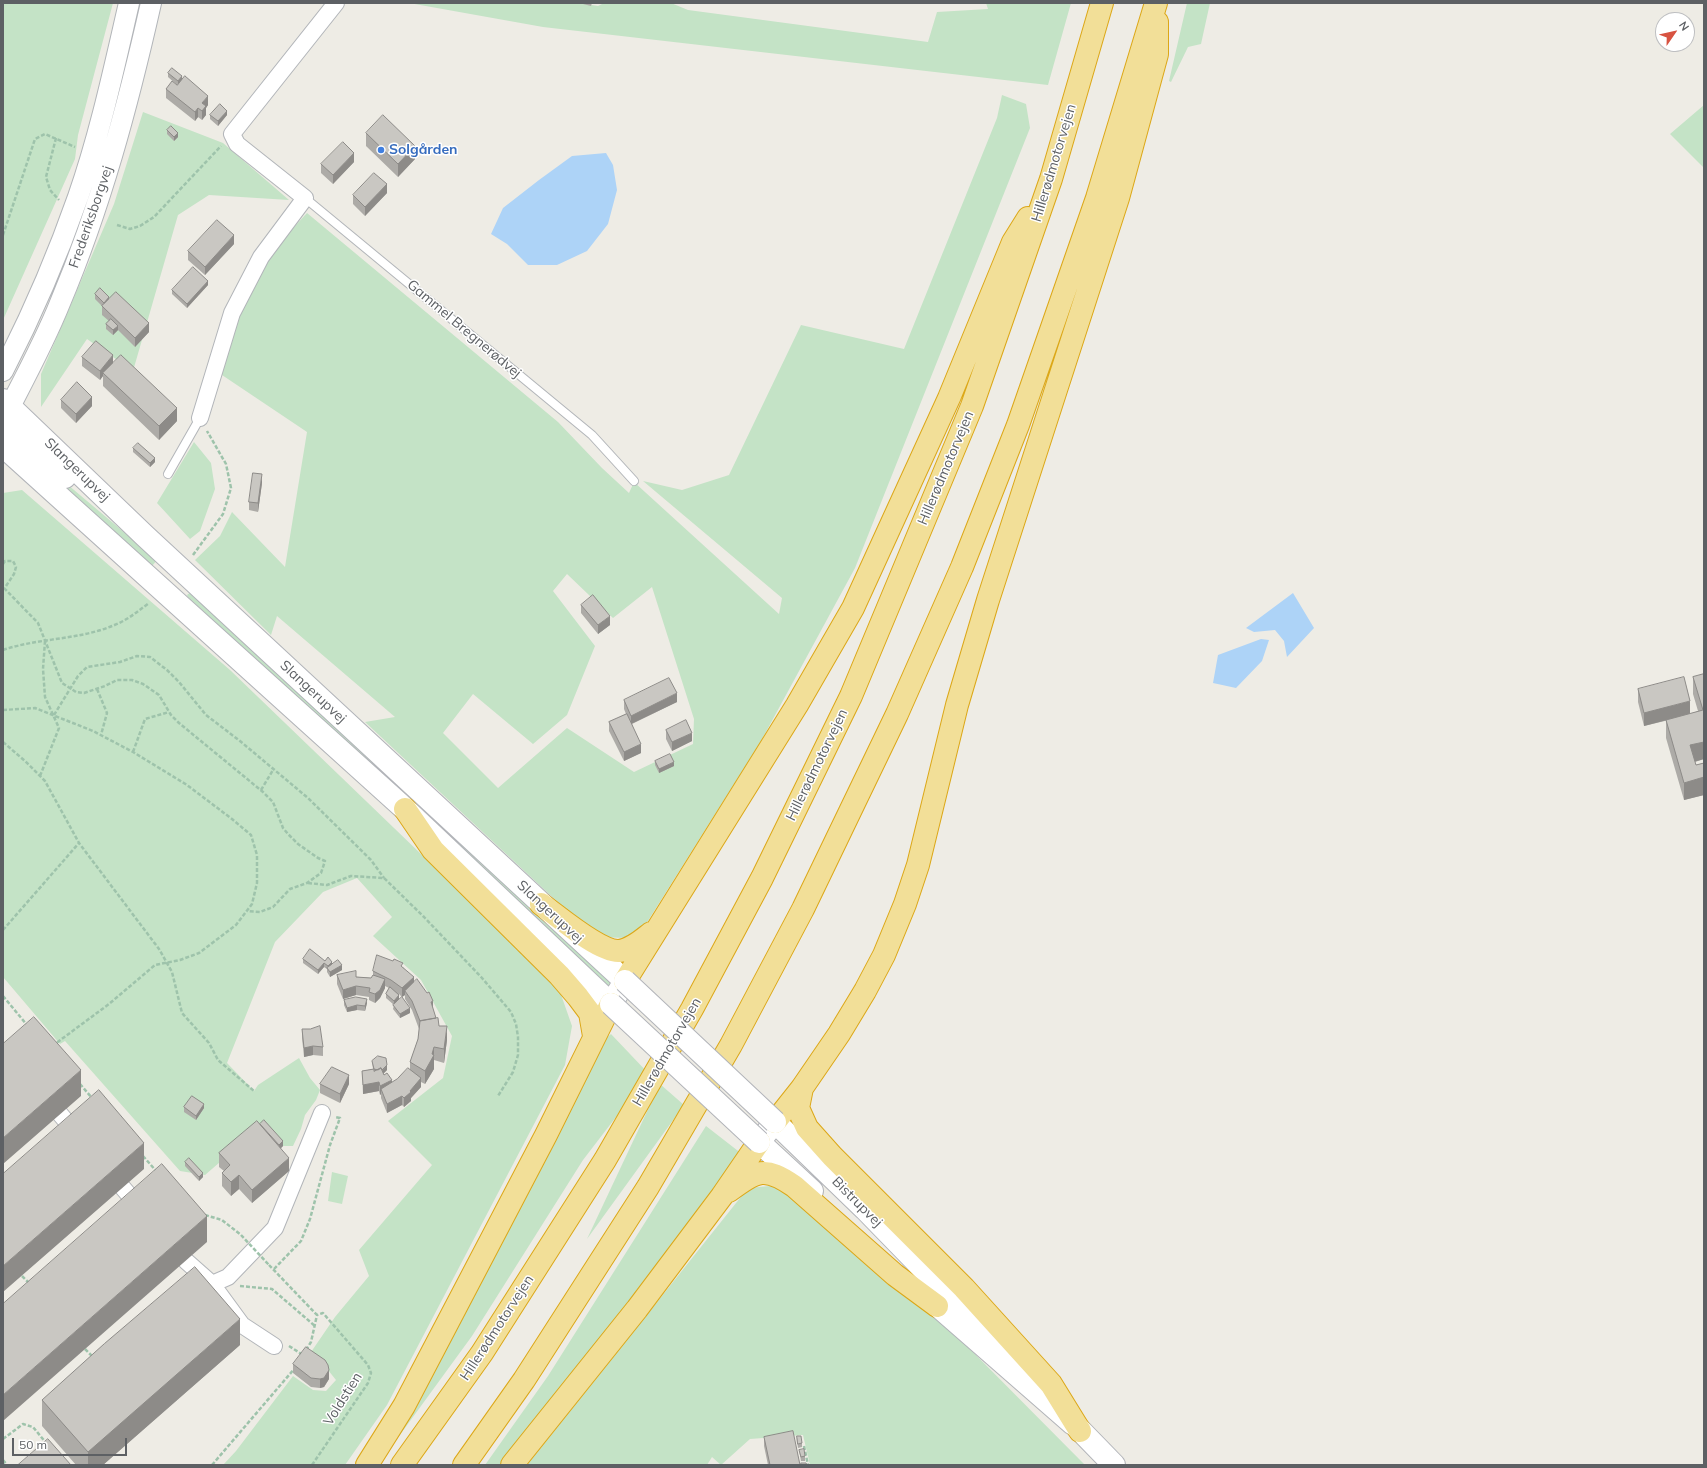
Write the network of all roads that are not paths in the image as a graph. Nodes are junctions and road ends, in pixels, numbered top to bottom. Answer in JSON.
{"nodes":[{"id":1,"x":129,"y":3,"type":"edge"},
{"id":2,"x":151,"y":3,"type":"edge"},
{"id":3,"x":336,"y":3,"type":"edge"},
{"id":4,"x":1102,"y":3,"type":"edge"},
{"id":5,"x":1156,"y":3,"type":"edge"},
{"id":6,"x":1051,"y":179,"type":"junction"},
{"id":7,"x":305,"y":198,"type":"junction"},
{"id":8,"x":3,"y":370,"type":"edge"},
{"id":9,"x":4,"y":412,"type":"edge"},
{"id":10,"x":200,"y":418,"type":"joint"},
{"id":11,"x":3,"y":446,"type":"edge"},
{"id":12,"x":168,"y":474,"type":"dead end"},
{"id":13,"x":634,"y":482,"type":"dead end"},
{"id":14,"x":405,"y":809,"type":"junction"},
{"id":15,"x":541,"y":904,"type":"junction"},
{"id":16,"x":657,"y":929,"type":"junction"},
{"id":17,"x":625,"y":981,"type":"junction"},
{"id":18,"x":611,"y":1004,"type":"junction"},
{"id":19,"x":594,"y":1036,"type":"junction"},
{"id":20,"x":802,"y":1088,"type":"junction"},
{"id":21,"x":322,"y":1113,"type":"road end"},
{"id":22,"x":60,"y":1114,"type":"dead end"},
{"id":23,"x":775,"y":1122,"type":"junction"},
{"id":24,"x":78,"y":1135,"type":"edge"},
{"id":25,"x":759,"y":1142,"type":"junction"},
{"id":26,"x":123,"y":1188,"type":"dead end"},
{"id":27,"x":722,"y":1196,"type":"junction"},
{"id":28,"x":141,"y":1209,"type":"edge"},
{"id":29,"x":186,"y":1262,"type":"dead end"},
{"id":30,"x":212,"y":1284,"type":"junction"},
{"id":31,"x":937,"y":1306,"type":"junction"},
{"id":32,"x":279,"y":1345,"type":"road end"},
{"id":33,"x":1080,"y":1430,"type":"junction"},
{"id":34,"x":367,"y":1465,"type":"edge"},
{"id":35,"x":402,"y":1465,"type":"edge"},
{"id":36,"x":464,"y":1465,"type":"edge"},
{"id":37,"x":512,"y":1465,"type":"edge"},
{"id":38,"x":1114,"y":1465,"type":"edge"}],
"edges":[{"from":1,"to":8,"type":"street","name":"Frederiksborgvej"},
{"from":2,"to":9,"type":"street","name":"Frederiksborgvej"},
{"from":3,"to":7,"type":"street","name":"Gammel Bregnerødvej"},
{"from":4,"to":6,"type":"highway","name":"Hillerødmotorvejen"},
{"from":5,"to":20,"type":"highway"},
{"from":5,"to":36,"type":"highway"},
{"from":6,"to":16,"type":"highway"},
{"from":6,"to":35,"type":"highway","name":"Hillerødmotorvejen"},
{"from":7,"to":10,"type":"street"},
{"from":7,"to":13,"type":"lane","name":"Gammel Bregnerødvej"},
{"from":9,"to":15,"type":"main road","name":"Slangerupvej"},
{"from":10,"to":12,"type":"lane"},
{"from":11,"to":14,"type":"main road","name":"Slangerupvej"},
{"from":14,"to":18,"type":"main road","name":"Slangerupvej"},
{"from":14,"to":19,"type":"highway"},
{"from":15,"to":16,"type":"highway"},
{"from":15,"to":17,"type":"main road","name":"Slangerupvej"},
{"from":16,"to":17,"type":"highway"},
{"from":17,"to":18,"type":"main road"},
{"from":17,"to":23,"type":"main road","name":"Bistrupvej","bridge":true},
{"from":18,"to":19,"type":"highway"},
{"from":18,"to":25,"type":"main road","name":"Bistrupvej","bridge":true},
{"from":19,"to":34,"type":"highway"},
{"from":20,"to":23,"type":"highway"},
{"from":20,"to":33,"type":"highway"},
{"from":21,"to":30,"type":"street"},
{"from":22,"to":24,"type":"street"},
{"from":23,"to":25,"type":"main road"},
{"from":23,"to":33,"type":"main road","name":"Bistrupvej"},
{"from":25,"to":27,"type":"highway"},
{"from":25,"to":31,"type":"main road","name":"Bistrupvej"},
{"from":26,"to":28,"type":"street"},
{"from":27,"to":31,"type":"highway"},
{"from":27,"to":37,"type":"highway"},
{"from":29,"to":30,"type":"street"},
{"from":30,"to":32,"type":"street"},
{"from":31,"to":33,"type":"main road","name":"Bistrupvej"},
{"from":33,"to":38,"type":"main road","name":"Bistrupvej"}]}
